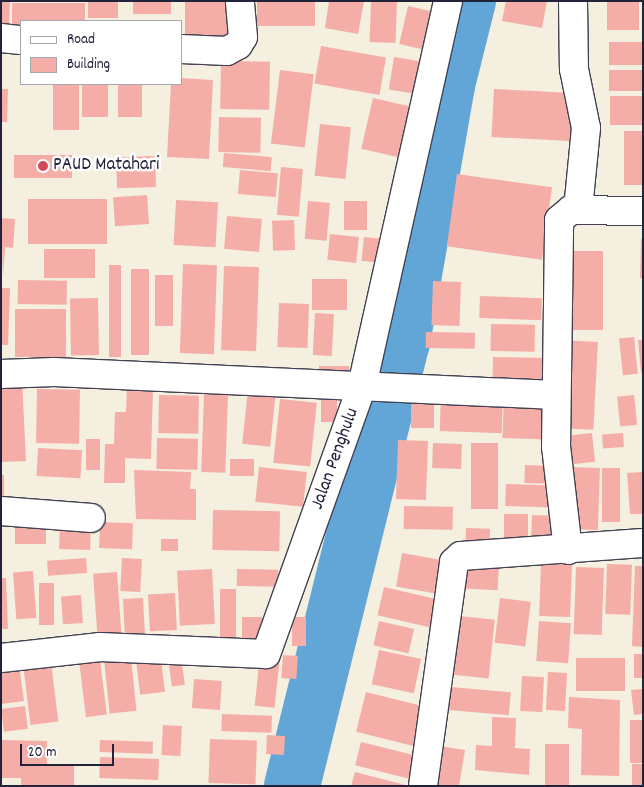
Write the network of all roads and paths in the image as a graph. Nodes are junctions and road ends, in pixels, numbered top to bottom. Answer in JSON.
{"nodes":[{"id":1,"x":240,"y":1,"type":"edge"},
{"id":2,"x":448,"y":1,"type":"edge"},
{"id":3,"x":573,"y":1,"type":"edge"},
{"id":4,"x":1,"y":38,"type":"edge"},
{"id":5,"x":20,"y":40,"type":"edge"},
{"id":6,"x":182,"y":49,"type":"edge"},
{"id":7,"x":578,"y":210,"type":"junction"},
{"id":8,"x":643,"y":211,"type":"edge"},
{"id":9,"x":1,"y":374,"type":"edge"},
{"id":10,"x":382,"y":387,"type":"junction"},
{"id":11,"x":555,"y":395,"type":"junction"},
{"id":12,"x":1,"y":511,"type":"edge"},
{"id":13,"x":91,"y":518,"type":"dead end"},
{"id":14,"x":643,"y":543,"type":"edge"},
{"id":15,"x":568,"y":550,"type":"junction"},
{"id":16,"x":1,"y":658,"type":"edge"},
{"id":17,"x":423,"y":786,"type":"edge"}],
"edges":[{"from":1,"to":6,"type":"street"},
{"from":2,"to":10,"type":"street","name":"Jalan Penghulu"},
{"from":3,"to":7,"type":"street"},
{"from":4,"to":5,"type":"street"},
{"from":7,"to":8,"type":"street"},
{"from":7,"to":11,"type":"street"},
{"from":9,"to":10,"type":"street"},
{"from":10,"to":11,"type":"street"},
{"from":10,"to":16,"type":"street","name":"Jalan Penghulu"},
{"from":11,"to":15,"type":"street"},
{"from":12,"to":13,"type":"street"},
{"from":14,"to":15,"type":"street"},
{"from":15,"to":17,"type":"street"}]}
